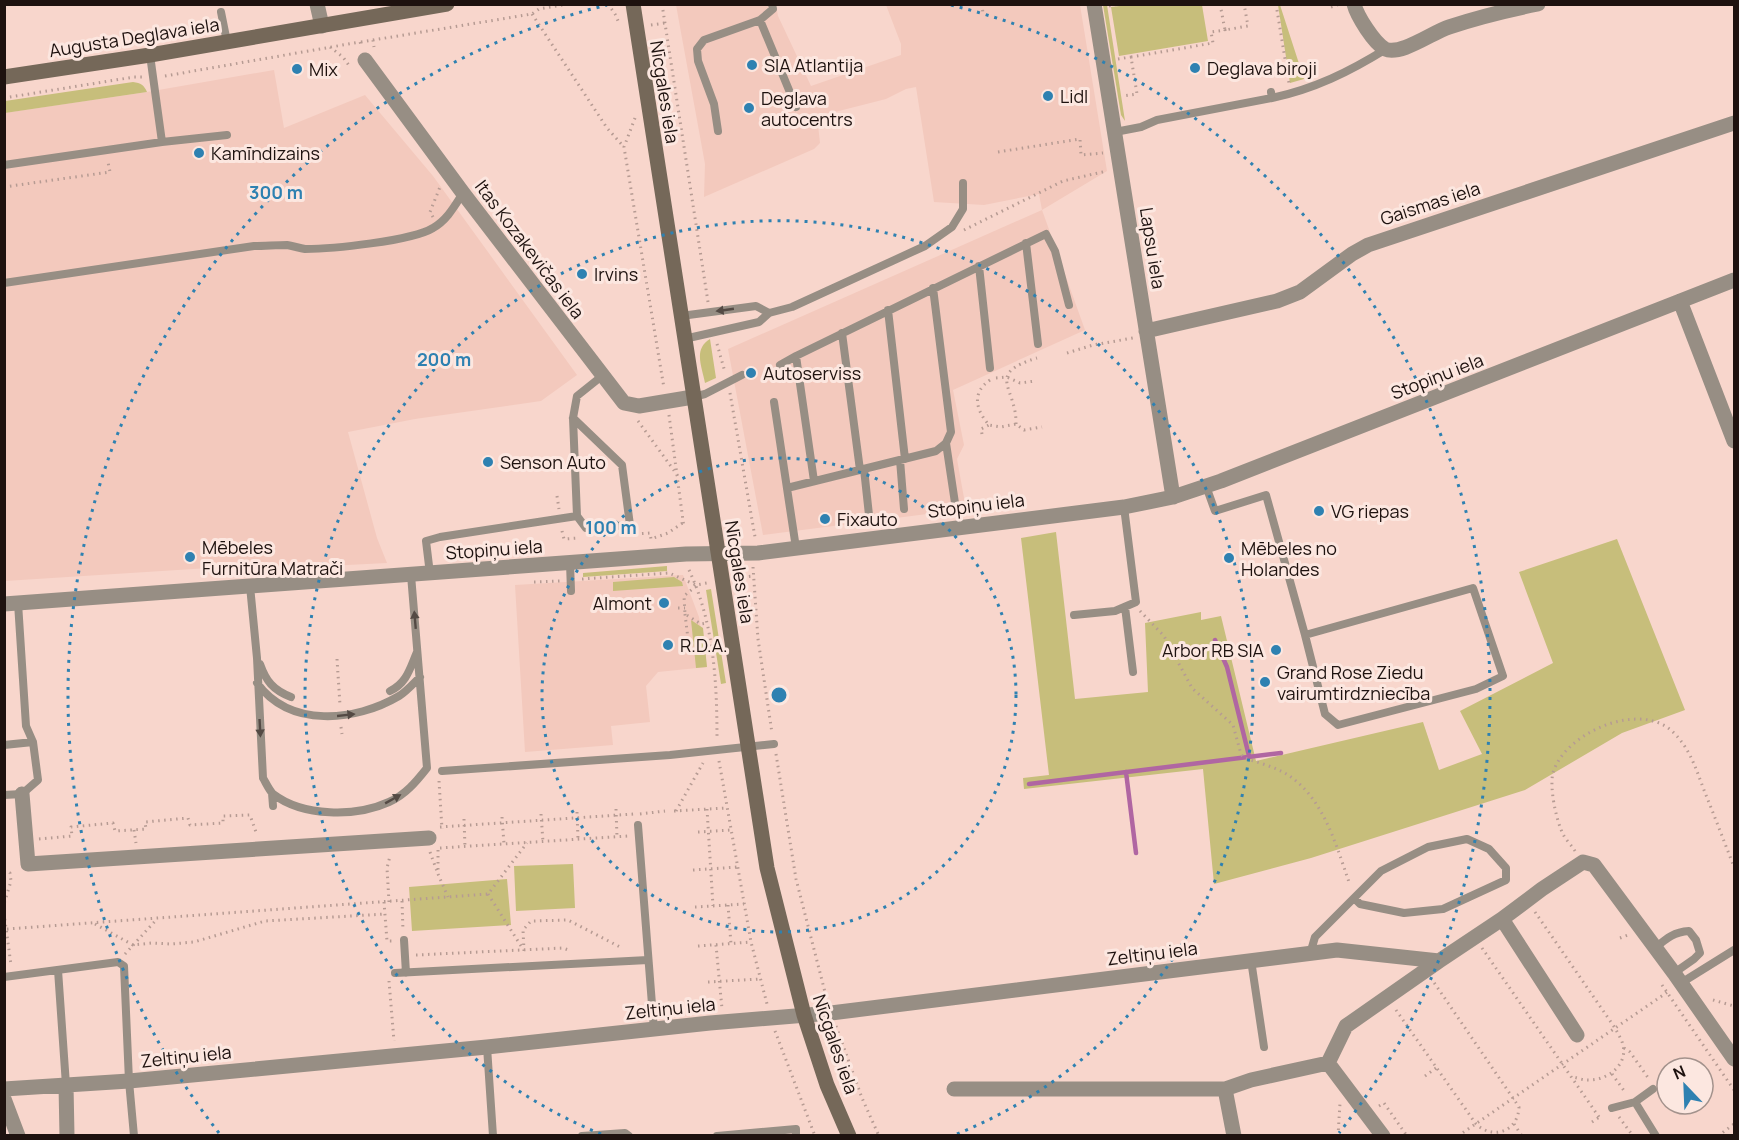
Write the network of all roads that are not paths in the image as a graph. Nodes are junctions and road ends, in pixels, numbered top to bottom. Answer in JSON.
{"nodes":[{"id":1,"x":317,"y":4,"type":"edge"},
{"id":2,"x":447,"y":4,"type":"edge"},
{"id":3,"x":633,"y":4,"type":"edge"},
{"id":4,"x":772,"y":4,"type":"edge"},
{"id":5,"x":1094,"y":4,"type":"edge"},
{"id":6,"x":1354,"y":4,"type":"edge"},
{"id":7,"x":1538,"y":4,"type":"edge"},
{"id":8,"x":221,"y":12,"type":"dead end"},
{"id":9,"x":760,"y":20,"type":"junction"},
{"id":10,"x":322,"y":26,"type":"junction"},
{"id":11,"x":227,"y":42,"type":"junction"},
{"id":12,"x":1386,"y":49,"type":"junction"},
{"id":13,"x":150,"y":55,"type":"junction"},
{"id":14,"x":365,"y":60,"type":"road end"},
{"id":15,"x":4,"y":77,"type":"edge"},
{"id":16,"x":796,"y":107,"type":"dead end"},
{"id":17,"x":1734,"y":123,"type":"edge"},
{"id":18,"x":718,"y":131,"type":"dead end"},
{"id":19,"x":1115,"y":132,"type":"junction"},
{"id":20,"x":227,"y":135,"type":"dead end"},
{"id":21,"x":162,"y":142,"type":"junction"},
{"id":22,"x":4,"y":165,"type":"edge"},
{"id":23,"x":963,"y":183,"type":"dead end"},
{"id":24,"x":463,"y":194,"type":"junction"},
{"id":25,"x":1026,"y":243,"type":"junction"},
{"id":26,"x":979,"y":266,"type":"junction"},
{"id":27,"x":1734,"y":280,"type":"edge"},
{"id":28,"x":4,"y":283,"type":"edge"},
{"id":29,"x":933,"y":288,"type":"junction"},
{"id":30,"x":1680,"y":302,"type":"junction"},
{"id":31,"x":1069,"y":305,"type":"dead end"},
{"id":32,"x":888,"y":310,"type":"junction"},
{"id":33,"x":769,"y":313,"type":"junction"},
{"id":34,"x":681,"y":316,"type":"junction"},
{"id":35,"x":842,"y":333,"type":"junction"},
{"id":36,"x":1147,"y":333,"type":"junction"},
{"id":37,"x":684,"y":339,"type":"junction"},
{"id":38,"x":1038,"y":344,"type":"dead end"},
{"id":39,"x":796,"y":356,"type":"junction"},
{"id":40,"x":780,"y":365,"type":"dead end"},
{"id":41,"x":990,"y":368,"type":"dead end"},
{"id":42,"x":742,"y":375,"type":"dead end"},
{"id":43,"x":602,"y":376,"type":"junction"},
{"id":44,"x":693,"y":397,"type":"junction"},
{"id":45,"x":774,"y":402,"type":"dead end"},
{"id":46,"x":573,"y":418,"type":"junction"},
{"id":47,"x":1734,"y":441,"type":"edge"},
{"id":48,"x":946,"y":443,"type":"junction"},
{"id":49,"x":902,"y":459,"type":"junction"},
{"id":50,"x":862,"y":469,"type":"junction"},
{"id":51,"x":814,"y":481,"type":"junction"},
{"id":52,"x":1206,"y":486,"type":"junction"},
{"id":53,"x":787,"y":488,"type":"junction"},
{"id":54,"x":1173,"y":497,"type":"junction"},
{"id":55,"x":955,"y":503,"type":"dead end"},
{"id":56,"x":1124,"y":507,"type":"junction"},
{"id":57,"x":904,"y":509,"type":"dead end"},
{"id":58,"x":870,"y":515,"type":"dead end"},
{"id":59,"x":577,"y":516,"type":"junction"},
{"id":60,"x":796,"y":548,"type":"junction"},
{"id":61,"x":717,"y":553,"type":"junction"},
{"id":62,"x":570,"y":563,"type":"junction"},
{"id":63,"x":430,"y":573,"type":"junction"},
{"id":64,"x":411,"y":575,"type":"junction"},
{"id":65,"x":250,"y":586,"type":"junction"},
{"id":66,"x":572,"y":591,"type":"dead end"},
{"id":67,"x":11,"y":604,"type":"edge"},
{"id":68,"x":1125,"y":607,"type":"junction"},
{"id":69,"x":1074,"y":615,"type":"dead end"},
{"id":70,"x":1305,"y":635,"type":"junction"},
{"id":71,"x":417,"y":652,"type":"junction"},
{"id":72,"x":257,"y":658,"type":"junction"},
{"id":73,"x":1133,"y":672,"type":"dead end"},
{"id":74,"x":420,"y":677,"type":"junction"},
{"id":75,"x":257,"y":683,"type":"junction"},
{"id":76,"x":390,"y":691,"type":"dead end"},
{"id":77,"x":291,"y":697,"type":"dead end"},
{"id":78,"x":33,"y":742,"type":"junction"},
{"id":79,"x":774,"y":744,"type":"road end"},
{"id":80,"x":4,"y":745,"type":"edge"},
{"id":81,"x":749,"y":746,"type":"junction"},
{"id":82,"x":442,"y":771,"type":"road end"},
{"id":83,"x":272,"y":793,"type":"junction"},
{"id":84,"x":22,"y":794,"type":"junction"},
{"id":85,"x":4,"y":795,"type":"edge"},
{"id":86,"x":273,"y":806,"type":"dead end"},
{"id":87,"x":638,"y":825,"type":"dead end"},
{"id":88,"x":433,"y":843,"type":"road end"},
{"id":89,"x":1354,"y":898,"type":"junction"},
{"id":90,"x":1502,"y":919,"type":"junction"},
{"id":91,"x":404,"y":940,"type":"road end"},
{"id":92,"x":1656,"y":948,"type":"junction"},
{"id":93,"x":1734,"y":950,"type":"edge"},
{"id":94,"x":1310,"y":954,"type":"junction"},
{"id":95,"x":648,"y":960,"type":"junction"},
{"id":96,"x":1251,"y":960,"type":"junction"},
{"id":97,"x":1439,"y":961,"type":"junction"},
{"id":98,"x":58,"y":970,"type":"junction"},
{"id":99,"x":406,"y":972,"type":"junction"},
{"id":100,"x":395,"y":973,"type":"road end"},
{"id":101,"x":8,"y":976,"type":"edge"},
{"id":102,"x":1678,"y":978,"type":"junction"},
{"id":103,"x":804,"y":1015,"type":"junction"},
{"id":104,"x":654,"y":1030,"type":"junction"},
{"id":105,"x":1577,"y":1035,"type":"dead end"},
{"id":106,"x":487,"y":1047,"type":"junction"},
{"id":107,"x":1264,"y":1047,"type":"dead end"},
{"id":108,"x":1734,"y":1059,"type":"edge"},
{"id":109,"x":1328,"y":1063,"type":"junction"},
{"id":110,"x":129,"y":1081,"type":"junction"},
{"id":111,"x":66,"y":1085,"type":"junction"},
{"id":112,"x":4,"y":1089,"type":"edge"},
{"id":113,"x":954,"y":1089,"type":"dead end"},
{"id":114,"x":1225,"y":1089,"type":"junction"},
{"id":115,"x":1653,"y":1089,"type":"road end"},
{"id":116,"x":4,"y":1099,"type":"edge"},
{"id":117,"x":1635,"y":1102,"type":"junction"},
{"id":118,"x":1612,"y":1108,"type":"road end"},
{"id":119,"x":726,"y":1135,"type":"edge"},
{"id":120,"x":18,"y":1136,"type":"edge"},
{"id":121,"x":68,"y":1136,"type":"edge"},
{"id":122,"x":134,"y":1136,"type":"edge"},
{"id":123,"x":493,"y":1136,"type":"edge"},
{"id":124,"x":582,"y":1136,"type":"edge"},
{"id":125,"x":629,"y":1136,"type":"edge"},
{"id":126,"x":717,"y":1136,"type":"edge"},
{"id":127,"x":796,"y":1136,"type":"edge"},
{"id":128,"x":849,"y":1136,"type":"edge"},
{"id":129,"x":1234,"y":1136,"type":"edge"},
{"id":130,"x":1383,"y":1136,"type":"edge"},
{"id":131,"x":1656,"y":1136,"type":"edge"}],
"edges":[{"from":1,"to":10,"type":"street"},
{"from":2,"to":10,"type":"street","name":"Augusta Deglava iela"},
{"from":3,"to":34,"type":"street","name":"Nīcgales iela"},
{"from":4,"to":9,"type":"lane"},
{"from":5,"to":19,"type":"street","name":"Lapsu iela"},
{"from":6,"to":12,"type":"street"},
{"from":7,"to":12,"type":"street"},
{"from":8,"to":11,"type":"lane"},
{"from":9,"to":16,"type":"lane"},
{"from":9,"to":18,"type":"lane"},
{"from":10,"to":11,"type":"street","name":"Augusta Deglava iela"},
{"from":11,"to":13,"type":"street","name":"Augusta Deglava iela"},
{"from":12,"to":19,"type":"lane"},
{"from":13,"to":15,"type":"street","name":"Augusta Deglava iela"},
{"from":13,"to":21,"type":"lane"},
{"from":14,"to":24,"type":"street","name":"Itas Kozakevičas iela"},
{"from":17,"to":36,"type":"street","name":"Gaismas iela"},
{"from":19,"to":36,"type":"street","name":"Lapsu iela"},
{"from":20,"to":21,"type":"lane"},
{"from":21,"to":22,"type":"lane"},
{"from":23,"to":33,"type":"lane"},
{"from":24,"to":28,"type":"lane"},
{"from":24,"to":43,"type":"street","name":"Itas Kozakevičas iela"},
{"from":25,"to":26,"type":"lane"},
{"from":25,"to":31,"type":"lane"},
{"from":25,"to":38,"type":"lane"},
{"from":26,"to":29,"type":"lane"},
{"from":26,"to":41,"type":"lane"},
{"from":27,"to":30,"type":"street","name":"Stopiņu iela"},
{"from":29,"to":32,"type":"lane"},
{"from":29,"to":48,"type":"lane"},
{"from":30,"to":47,"type":"street"},
{"from":30,"to":52,"type":"street","name":"Stopiņu iela"},
{"from":32,"to":35,"type":"lane"},
{"from":32,"to":49,"type":"lane"},
{"from":33,"to":34,"type":"lane","one_way":true},
{"from":33,"to":37,"type":"lane"},
{"from":34,"to":37,"type":"street","name":"Nīcgales iela"},
{"from":35,"to":39,"type":"lane"},
{"from":35,"to":50,"type":"lane"},
{"from":36,"to":54,"type":"street","name":"Lapsu iela"},
{"from":37,"to":44,"type":"street","name":"Nīcgales iela"},
{"from":39,"to":40,"type":"lane"},
{"from":39,"to":51,"type":"lane"},
{"from":42,"to":44,"type":"lane"},
{"from":43,"to":44,"type":"street","name":"Itas Kozakevičas iela"},
{"from":43,"to":46,"type":"lane"},
{"from":44,"to":61,"type":"street","name":"Nīcgales iela"},
{"from":45,"to":53,"type":"lane"},
{"from":46,"to":59,"type":"lane"},
{"from":46,"to":59,"type":"lane"},
{"from":48,"to":49,"type":"lane"},
{"from":48,"to":55,"type":"lane"},
{"from":49,"to":50,"type":"lane"},
{"from":49,"to":57,"type":"lane"},
{"from":50,"to":51,"type":"lane"},
{"from":50,"to":58,"type":"lane"},
{"from":51,"to":53,"type":"lane"},
{"from":52,"to":54,"type":"street","name":"Stopiņu iela"},
{"from":52,"to":70,"type":"lane"},
{"from":53,"to":60,"type":"lane"},
{"from":54,"to":56,"type":"street","name":"Stopiņu iela"},
{"from":56,"to":60,"type":"street","name":"Stopiņu iela"},
{"from":56,"to":68,"type":"lane"},
{"from":59,"to":63,"type":"lane"},
{"from":60,"to":61,"type":"street","name":"Stopiņu iela"},
{"from":61,"to":62,"type":"street","name":"Stopiņu iela"},
{"from":61,"to":81,"type":"street","name":"Nīcgales iela"},
{"from":62,"to":63,"type":"street","name":"Stopiņu iela"},
{"from":62,"to":66,"type":"lane"},
{"from":63,"to":64,"type":"street","name":"Stopiņu iela"},
{"from":64,"to":65,"type":"street","name":"Stopiņu iela"},
{"from":71,"to":64,"type":"lane","one_way":true},
{"from":65,"to":67,"type":"street","name":"Stopiņu iela"},
{"from":65,"to":72,"type":"lane"},
{"from":67,"to":78,"type":"lane"},
{"from":68,"to":69,"type":"lane"},
{"from":68,"to":73,"type":"lane"},
{"from":70,"to":70,"type":"lane"},
{"from":71,"to":74,"type":"lane"},
{"from":71,"to":76,"type":"lane"},
{"from":72,"to":75,"type":"lane"},
{"from":72,"to":77,"type":"lane"},
{"from":75,"to":74,"type":"lane","one_way":true},
{"from":83,"to":74,"type":"lane","one_way":true},
{"from":75,"to":83,"type":"lane","one_way":true},
{"from":78,"to":80,"type":"lane"},
{"from":78,"to":84,"type":"lane"},
{"from":79,"to":81,"type":"lane"},
{"from":81,"to":82,"type":"lane"},
{"from":81,"to":103,"type":"street","name":"Nīcgales iela"},
{"from":83,"to":86,"type":"lane"},
{"from":84,"to":85,"type":"lane"},
{"from":84,"to":88,"type":"street"},
{"from":87,"to":95,"type":"lane"},
{"from":89,"to":89,"type":"lane"},
{"from":89,"to":94,"type":"lane"},
{"from":90,"to":92,"type":"street"},
{"from":90,"to":97,"type":"street"},
{"from":90,"to":105,"type":"street"},
{"from":91,"to":99,"type":"lane"},
{"from":92,"to":102,"type":"street"},
{"from":92,"to":102,"type":"lane"},
{"from":93,"to":102,"type":"lane"},
{"from":94,"to":96,"type":"street","name":"Zeltiņu iela"},
{"from":94,"to":97,"type":"street","name":"Zeltiņu iela"},
{"from":95,"to":99,"type":"lane"},
{"from":95,"to":104,"type":"lane"},
{"from":96,"to":103,"type":"street","name":"Zeltiņu iela"},
{"from":96,"to":107,"type":"lane"},
{"from":97,"to":109,"type":"street"},
{"from":98,"to":101,"type":"lane"},
{"from":98,"to":110,"type":"lane"},
{"from":98,"to":111,"type":"lane"},
{"from":99,"to":100,"type":"lane"},
{"from":102,"to":108,"type":"street"},
{"from":103,"to":104,"type":"street","name":"Zeltiņu iela"},
{"from":103,"to":128,"type":"street","name":"Nīcgales iela"},
{"from":104,"to":106,"type":"street","name":"Zeltiņu iela"},
{"from":106,"to":110,"type":"street","name":"Zeltiņu iela"},
{"from":106,"to":123,"type":"lane"},
{"from":109,"to":114,"type":"street"},
{"from":109,"to":130,"type":"street"},
{"from":110,"to":111,"type":"street","name":"Zeltiņu iela"},
{"from":110,"to":122,"type":"lane"},
{"from":111,"to":112,"type":"street","name":"Zeltiņu iela"},
{"from":111,"to":121,"type":"street"},
{"from":113,"to":114,"type":"street"},
{"from":114,"to":129,"type":"street"},
{"from":115,"to":117,"type":"lane"},
{"from":116,"to":120,"type":"street"},
{"from":117,"to":118,"type":"lane"},
{"from":117,"to":131,"type":"lane"},
{"from":119,"to":126,"type":"lane"},
{"from":119,"to":127,"type":"lane"},
{"from":124,"to":125,"type":"lane"}]}
